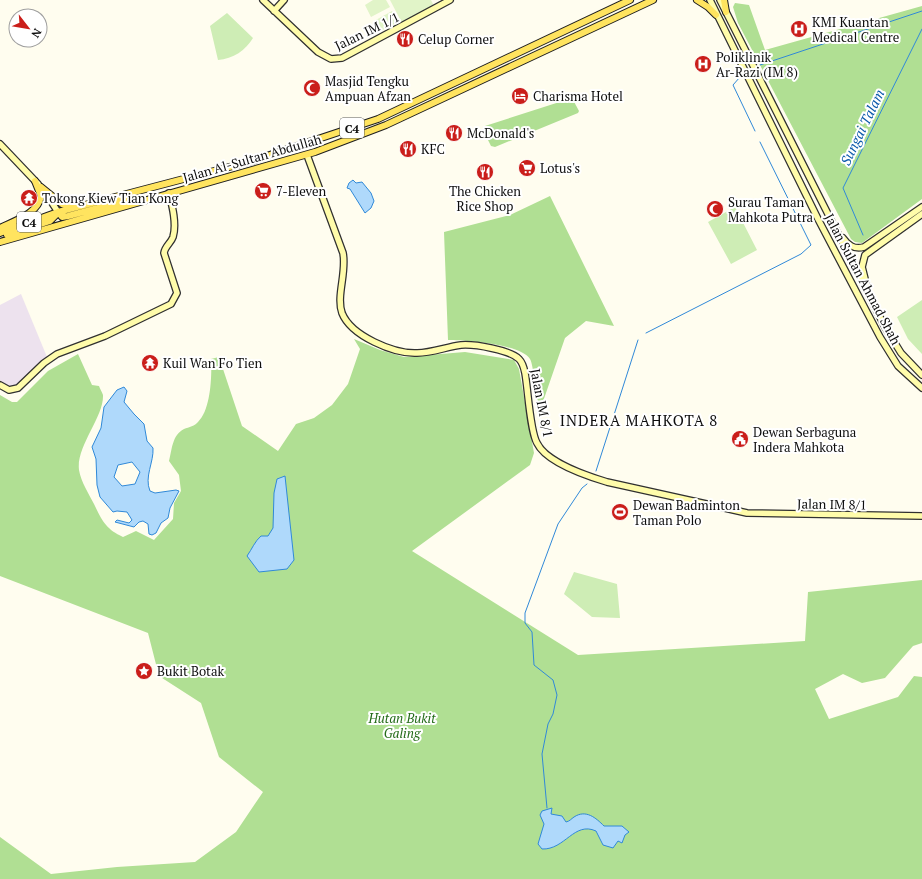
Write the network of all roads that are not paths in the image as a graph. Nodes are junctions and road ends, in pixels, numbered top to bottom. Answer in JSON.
{"nodes":[{"id":1,"x":263,"y":0,"type":"edge"},
{"id":2,"x":284,"y":0,"type":"edge"},
{"id":3,"x":450,"y":0,"type":"edge"},
{"id":4,"x":630,"y":0,"type":"edge"},
{"id":5,"x":653,"y":0,"type":"edge"},
{"id":6,"x":697,"y":0,"type":"edge"},
{"id":7,"x":710,"y":0,"type":"edge"},
{"id":8,"x":720,"y":0,"type":"edge"},
{"id":9,"x":724,"y":0,"type":"edge"},
{"id":10,"x":274,"y":11,"type":"junction"},
{"id":11,"x":726,"y":12,"type":"junction"},
{"id":12,"x":716,"y":15,"type":"junction"},
{"id":13,"x":0,"y":144,"type":"edge"},
{"id":14,"x":307,"y":155,"type":"junction"},
{"id":15,"x":35,"y":181,"type":"junction"},
{"id":16,"x":41,"y":187,"type":"junction"},
{"id":17,"x":169,"y":192,"type":"junction"},
{"id":18,"x":78,"y":207,"type":"junction"},
{"id":19,"x":922,"y":207,"type":"edge"},
{"id":20,"x":58,"y":212,"type":"junction"},
{"id":21,"x":922,"y":214,"type":"edge"},
{"id":22,"x":833,"y":225,"type":"junction"},
{"id":23,"x":0,"y":228,"type":"edge"},
{"id":24,"x":0,"y":233,"type":"edge"},
{"id":25,"x":0,"y":238,"type":"edge"},
{"id":26,"x":0,"y":242,"type":"edge"},
{"id":27,"x":853,"y":266,"type":"junction"},
{"id":28,"x":845,"y":271,"type":"junction"},
{"id":29,"x":863,"y":285,"type":"junction"},
{"id":30,"x":855,"y":288,"type":"junction"},
{"id":31,"x":874,"y":305,"type":"junction"},
{"id":32,"x":922,"y":375,"type":"edge"},
{"id":33,"x":0,"y":384,"type":"edge"},
{"id":34,"x":922,"y":388,"type":"edge"},
{"id":35,"x":922,"y":512,"type":"edge"},
{"id":36,"x":915,"y":516,"type":"junction"},
{"id":37,"x":922,"y":516,"type":"edge"}],
"edges":[{"from":1,"to":10,"type":"street","name":"Jalan IM 1/1"},
{"from":2,"to":10,"type":"street"},
{"from":3,"to":10,"type":"street","name":"Jalan IM 1/1"},
{"from":4,"to":18,"type":"main road","name":"Jalan Al-Sultan Abdullah","number":"C4"},
{"from":5,"to":14,"type":"main road","name":"Jalan Al-Sultan Abdullah","number":"C4"},
{"from":6,"to":12,"type":"main road"},
{"from":7,"to":12,"type":"street","name":"Jalan Sultan Ahmad Shah"},
{"from":8,"to":11,"type":"street","name":"Jalan Sultan Ahmad Shah"},
{"from":9,"to":11,"type":"main road"},
{"from":11,"to":22,"type":"street","name":"Jalan Sultan Ahmad Shah"},
{"from":12,"to":28,"type":"street","name":"Jalan Sultan Ahmad Shah"},
{"from":13,"to":15,"type":"street"},
{"from":14,"to":17,"type":"main road","name":"Jalan Al-Sultan Abdullah","number":"C4"},
{"from":14,"to":36,"type":"street","name":"Jalan IM 8/1"},
{"from":15,"to":16,"type":"street"},
{"from":15,"to":23,"type":"main road"},
{"from":16,"to":18,"type":"main road"},
{"from":16,"to":20,"type":"street"},
{"from":17,"to":20,"type":"main road"},
{"from":17,"to":26,"type":"main road","name":"Jalan Al-Sultan Abdullah","number":"C4"},
{"from":17,"to":33,"type":"street"},
{"from":18,"to":20,"type":"main road","name":"Jalan Al-Sultan Abdullah","number":"C4"},
{"from":19,"to":22,"type":"street"},
{"from":20,"to":24,"type":"main road","name":"Jalan Al-Sultan Abdullah","number":"C4"},
{"from":20,"to":25,"type":"main road"},
{"from":21,"to":31,"type":"street"},
{"from":22,"to":27,"type":"street","name":"Jalan Sultan Ahmad Shah"},
{"from":27,"to":28,"type":"street"},
{"from":27,"to":29,"type":"street","name":"Jalan Sultan Ahmad Shah"},
{"from":28,"to":30,"type":"street","name":"Jalan Sultan Ahmad Shah"},
{"from":29,"to":30,"type":"street"},
{"from":29,"to":31,"type":"street","name":"Jalan Sultan Ahmad Shah"},
{"from":30,"to":34,"type":"street","name":"Jalan Sultan Ahmad Shah"},
{"from":31,"to":32,"type":"street","name":"Jalan Sultan Ahmad Shah"},
{"from":35,"to":36,"type":"street"},
{"from":36,"to":37,"type":"street","name":"Jalan IM 8/1"}]}
